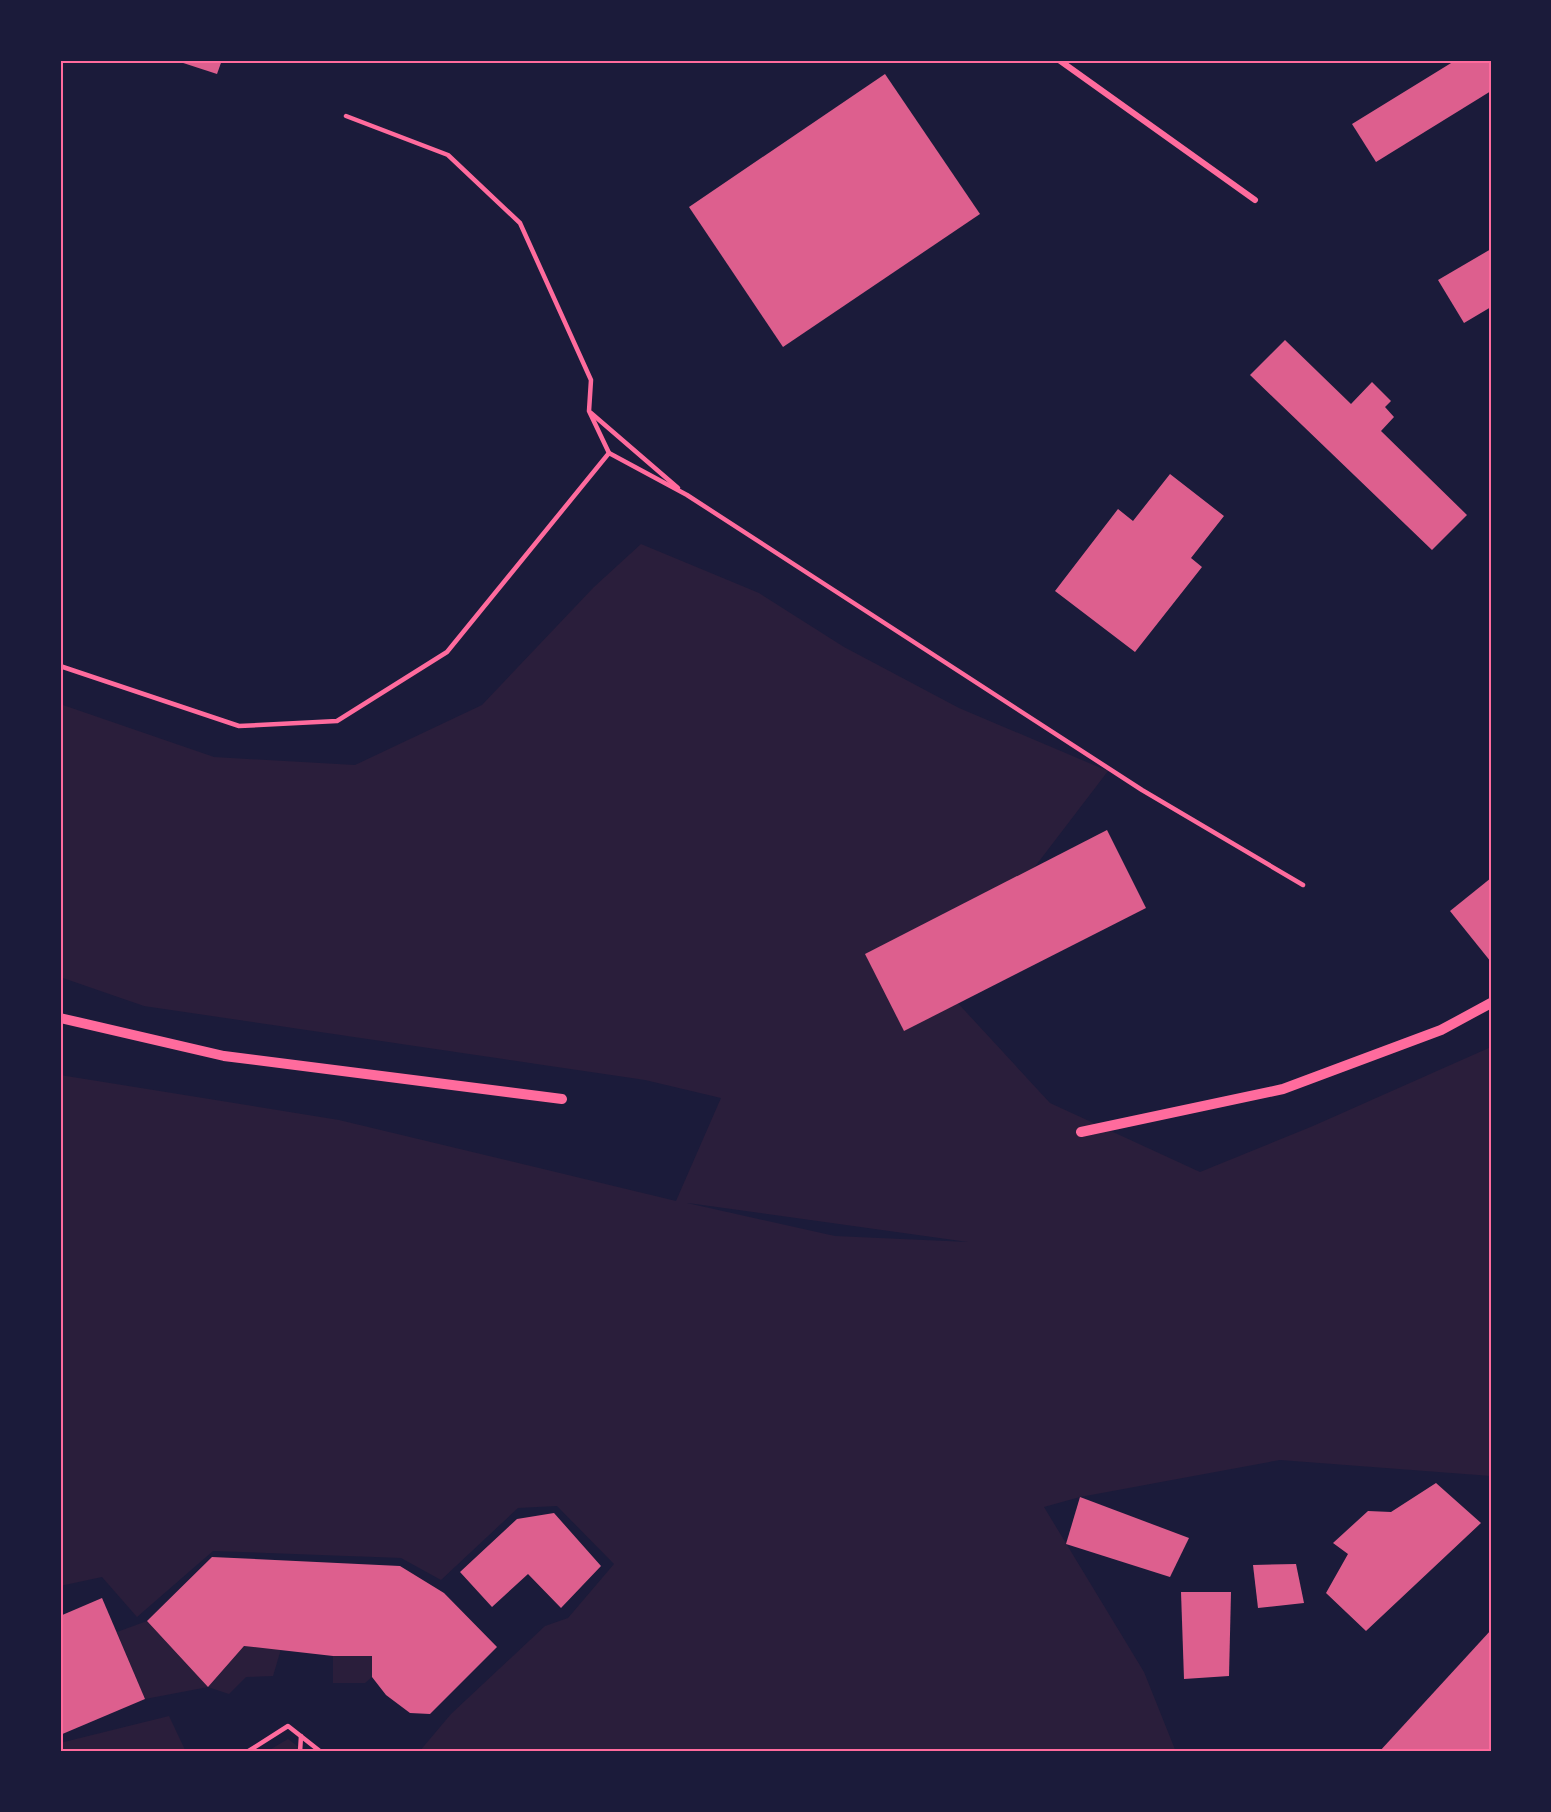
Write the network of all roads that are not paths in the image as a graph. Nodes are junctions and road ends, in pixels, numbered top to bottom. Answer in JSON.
{"nodes":[{"id":1,"x":1059,"y":60,"type":"edge"},
{"id":2,"x":346,"y":116,"type":"dead end"},
{"id":3,"x":1255,"y":201,"type":"dead end"},
{"id":4,"x":589,"y":411,"type":"junction"},
{"id":5,"x":609,"y":453,"type":"junction"},
{"id":6,"x":687,"y":495,"type":"junction"},
{"id":7,"x":60,"y":666,"type":"edge"},
{"id":8,"x":1303,"y":885,"type":"dead end"},
{"id":9,"x":1491,"y":1003,"type":"edge"},
{"id":10,"x":60,"y":1018,"type":"edge"},
{"id":11,"x":562,"y":1099,"type":"dead end"},
{"id":12,"x":1081,"y":1132,"type":"dead end"},
{"id":13,"x":301,"y":1736,"type":"junction"},
{"id":14,"x":247,"y":1752,"type":"edge"},
{"id":15,"x":300,"y":1752,"type":"edge"},
{"id":16,"x":321,"y":1752,"type":"edge"}],
"edges":[{"from":1,"to":3,"type":"street"},
{"from":2,"to":4,"type":"lane"},
{"from":4,"to":5,"type":"lane"},
{"from":4,"to":6,"type":"lane"},
{"from":5,"to":6,"type":"lane"},
{"from":5,"to":7,"type":"lane"},
{"from":6,"to":8,"type":"lane"},
{"from":9,"to":12,"type":"street"},
{"from":10,"to":11,"type":"street"},
{"from":13,"to":14,"type":"lane"},
{"from":13,"to":15,"type":"lane"},
{"from":13,"to":16,"type":"lane"}]}
